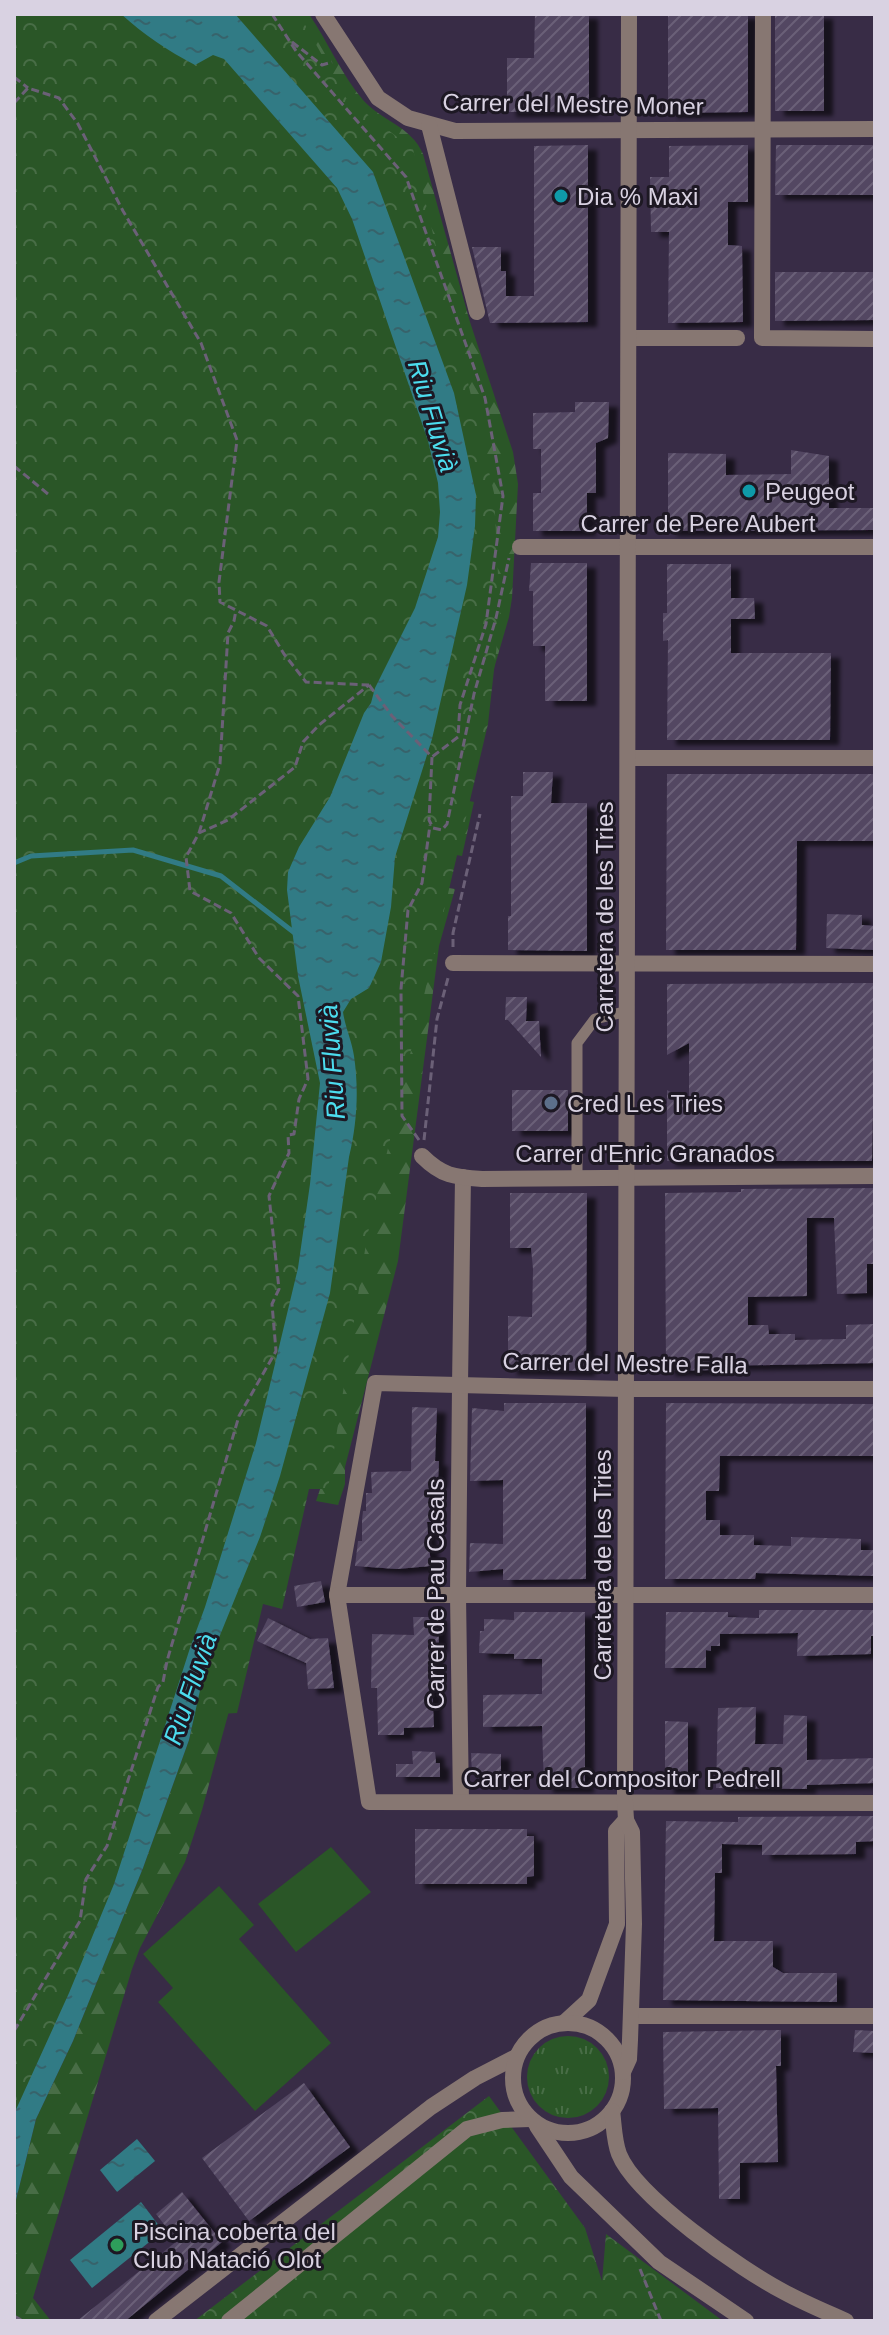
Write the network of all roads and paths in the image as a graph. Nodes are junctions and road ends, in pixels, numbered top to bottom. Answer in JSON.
{"nodes":[{"id":1,"x":272,"y":14,"type":"edge"},
{"id":2,"x":323,"y":14,"type":"edge"},
{"id":3,"x":629,"y":14,"type":"edge"},
{"id":4,"x":763,"y":14,"type":"edge"},
{"id":5,"x":289,"y":40,"type":"junction"},
{"id":6,"x":332,"y":62,"type":"dead end"},
{"id":7,"x":14,"y":77,"type":"edge"},
{"id":8,"x":28,"y":88,"type":"junction"},
{"id":9,"x":16,"y":96,"type":"edge"},
{"id":10,"x":14,"y":103,"type":"edge"},
{"id":11,"x":429,"y":125,"type":"junction"},
{"id":12,"x":875,"y":129,"type":"edge"},
{"id":13,"x":630,"y":130,"type":"junction"},
{"id":14,"x":762,"y":130,"type":"junction"},
{"id":15,"x":477,"y":312,"type":"dead end"},
{"id":16,"x":630,"y":338,"type":"junction"},
{"id":17,"x":737,"y":338,"type":"dead end"},
{"id":18,"x":875,"y":339,"type":"edge"},
{"id":19,"x":14,"y":466,"type":"edge"},
{"id":20,"x":48,"y":494,"type":"dead end"},
{"id":21,"x":520,"y":547,"type":"joint"},
{"id":22,"x":629,"y":547,"type":"junction"},
{"id":23,"x":875,"y":547,"type":"edge"},
{"id":24,"x":236,"y":610,"type":"junction"},
{"id":25,"x":369,"y":685,"type":"junction"},
{"id":26,"x":432,"y":757,"type":"junction"},
{"id":27,"x":628,"y":758,"type":"junction"},
{"id":28,"x":875,"y":758,"type":"edge"},
{"id":29,"x":480,"y":814,"type":"dead end"},
{"id":30,"x":431,"y":823,"type":"junction"},
{"id":31,"x":199,"y":833,"type":"junction"},
{"id":32,"x":453,"y":963,"type":"junction"},
{"id":33,"x":628,"y":963,"type":"junction"},
{"id":34,"x":875,"y":964,"type":"edge"},
{"id":35,"x":628,"y":1011,"type":"junction"},
{"id":36,"x":422,"y":1151,"type":"junction"},
{"id":37,"x":627,"y":1176,"type":"junction"},
{"id":38,"x":875,"y":1176,"type":"edge"},
{"id":39,"x":463,"y":1177,"type":"junction"},
{"id":40,"x":577,"y":1177,"type":"junction"},
{"id":41,"x":460,"y":1385,"type":"junction"},
{"id":42,"x":626,"y":1389,"type":"junction"},
{"id":43,"x":875,"y":1389,"type":"edge"},
{"id":44,"x":337,"y":1595,"type":"junction"},
{"id":45,"x":458,"y":1595,"type":"junction"},
{"id":46,"x":626,"y":1595,"type":"junction"},
{"id":47,"x":875,"y":1595,"type":"edge"},
{"id":48,"x":461,"y":1802,"type":"junction"},
{"id":49,"x":625,"y":1802,"type":"junction"},
{"id":50,"x":875,"y":1803,"type":"edge"},
{"id":51,"x":626,"y":1820,"type":"junction"},
{"id":52,"x":631,"y":2016,"type":"junction"},
{"id":53,"x":875,"y":2016,"type":"edge"},
{"id":54,"x":565,"y":2022,"type":"junction"},
{"id":55,"x":14,"y":2031,"type":"edge"},
{"id":56,"x":516,"y":2057,"type":"junction"},
{"id":57,"x":623,"y":2072,"type":"junction"},
{"id":58,"x":612,"y":2111,"type":"junction"},
{"id":59,"x":533,"y":2122,"type":"junction"},
{"id":60,"x":637,"y":2241,"type":"junction"},
{"id":61,"x":14,"y":2316,"type":"edge"},
{"id":62,"x":23,"y":2321,"type":"edge"},
{"id":63,"x":156,"y":2321,"type":"edge"},
{"id":64,"x":229,"y":2321,"type":"edge"},
{"id":65,"x":661,"y":2321,"type":"edge"},
{"id":66,"x":746,"y":2321,"type":"edge"},
{"id":67,"x":846,"y":2321,"type":"edge"}],
"edges":[{"from":1,"to":5,"type":"path"},
{"from":2,"to":11,"type":"street","name":"Carrer del Mestre Moner"},
{"from":3,"to":13,"type":"street","name":"Carretera de les Tries"},
{"from":4,"to":14,"type":"street"},
{"from":5,"to":6,"type":"path"},
{"from":5,"to":26,"type":"path"},
{"from":7,"to":8,"type":"path"},
{"from":8,"to":9,"type":"path"},
{"from":8,"to":24,"type":"path"},
{"from":9,"to":10,"type":"path"},
{"from":11,"to":13,"type":"street","name":"Carrer del Mestre Moner"},
{"from":11,"to":15,"type":"street"},
{"from":12,"to":14,"type":"street","name":"Carrer del Mestre Moner"},
{"from":13,"to":14,"type":"street","name":"Carrer del Mestre Moner"},
{"from":13,"to":16,"type":"street","name":"Carretera de les Tries"},
{"from":14,"to":18,"type":"street"},
{"from":16,"to":17,"type":"street"},
{"from":16,"to":22,"type":"street","name":"Carretera de les Tries"},
{"from":19,"to":20,"type":"path"},
{"from":21,"to":22,"type":"street","name":"Carrer de Pere Aubert"},
{"from":21,"to":30,"type":"path"},
{"from":22,"to":23,"type":"street","name":"Carrer de Pere Aubert"},
{"from":22,"to":27,"type":"street","name":"Carretera de les Tries"},
{"from":24,"to":25,"type":"path"},
{"from":24,"to":31,"type":"path"},
{"from":25,"to":26,"type":"path"},
{"from":25,"to":31,"type":"path"},
{"from":26,"to":30,"type":"path"},
{"from":27,"to":28,"type":"street"},
{"from":27,"to":33,"type":"street","name":"Carretera de les Tries"},
{"from":29,"to":32,"type":"path"},
{"from":30,"to":36,"type":"path"},
{"from":31,"to":55,"type":"path"},
{"from":32,"to":33,"type":"street"},
{"from":32,"to":36,"type":"path"},
{"from":33,"to":34,"type":"street"},
{"from":33,"to":35,"type":"street","name":"Carretera de les Tries"},
{"from":35,"to":37,"type":"street","name":"Carretera de les Tries"},
{"from":35,"to":40,"type":"lane"},
{"from":36,"to":39,"type":"street","name":"Carrer d'Enric Granados"},
{"from":37,"to":38,"type":"street","name":"Carrer d'Enric Granados"},
{"from":37,"to":40,"type":"street","name":"Carrer d'Enric Granados"},
{"from":37,"to":42,"type":"street","name":"Carretera de les Tries"},
{"from":39,"to":40,"type":"street","name":"Carrer d'Enric Granados"},
{"from":39,"to":41,"type":"street","name":"Carrer de Pau Casals"},
{"from":41,"to":42,"type":"street","name":"Carrer del Mestre Falla"},
{"from":41,"to":44,"type":"street","name":"Carrer del Mestre Falla"},
{"from":41,"to":45,"type":"street","name":"Carrer de Pau Casals"},
{"from":42,"to":43,"type":"street","name":"Carrer del Mestre Falla"},
{"from":42,"to":46,"type":"street","name":"Carretera de les Tries"},
{"from":44,"to":45,"type":"street"},
{"from":44,"to":48,"type":"street","name":"Carrer del Compositor Pedrell"},
{"from":45,"to":46,"type":"street"},
{"from":45,"to":48,"type":"street","name":"Carrer de Pau Casals"},
{"from":46,"to":47,"type":"street"},
{"from":46,"to":49,"type":"street","name":"Carretera de les Tries"},
{"from":48,"to":49,"type":"street","name":"Carrer del Compositor Pedrell"},
{"from":49,"to":50,"type":"street","name":"Carrer del Compositor Pedrell"},
{"from":49,"to":51,"type":"street","name":"Carretera de les Tries"},
{"from":51,"to":52,"type":"street","name":"Carretera de les Tries"},
{"from":51,"to":54,"type":"street","name":"Carretera de les Tries"},
{"from":52,"to":53,"type":"street"},
{"from":52,"to":57,"type":"street","name":"Carretera de les Tries"},
{"from":54,"to":56,"type":"street"},
{"from":54,"to":57,"type":"street"},
{"from":56,"to":59,"type":"street"},
{"from":56,"to":63,"type":"street"},
{"from":57,"to":58,"type":"street"},
{"from":58,"to":59,"type":"street"},
{"from":58,"to":67,"type":"street"},
{"from":59,"to":60,"type":"street"},
{"from":59,"to":64,"type":"street"},
{"from":60,"to":65,"type":"path"},
{"from":60,"to":66,"type":"street"},
{"from":61,"to":62,"type":"path"}]}
